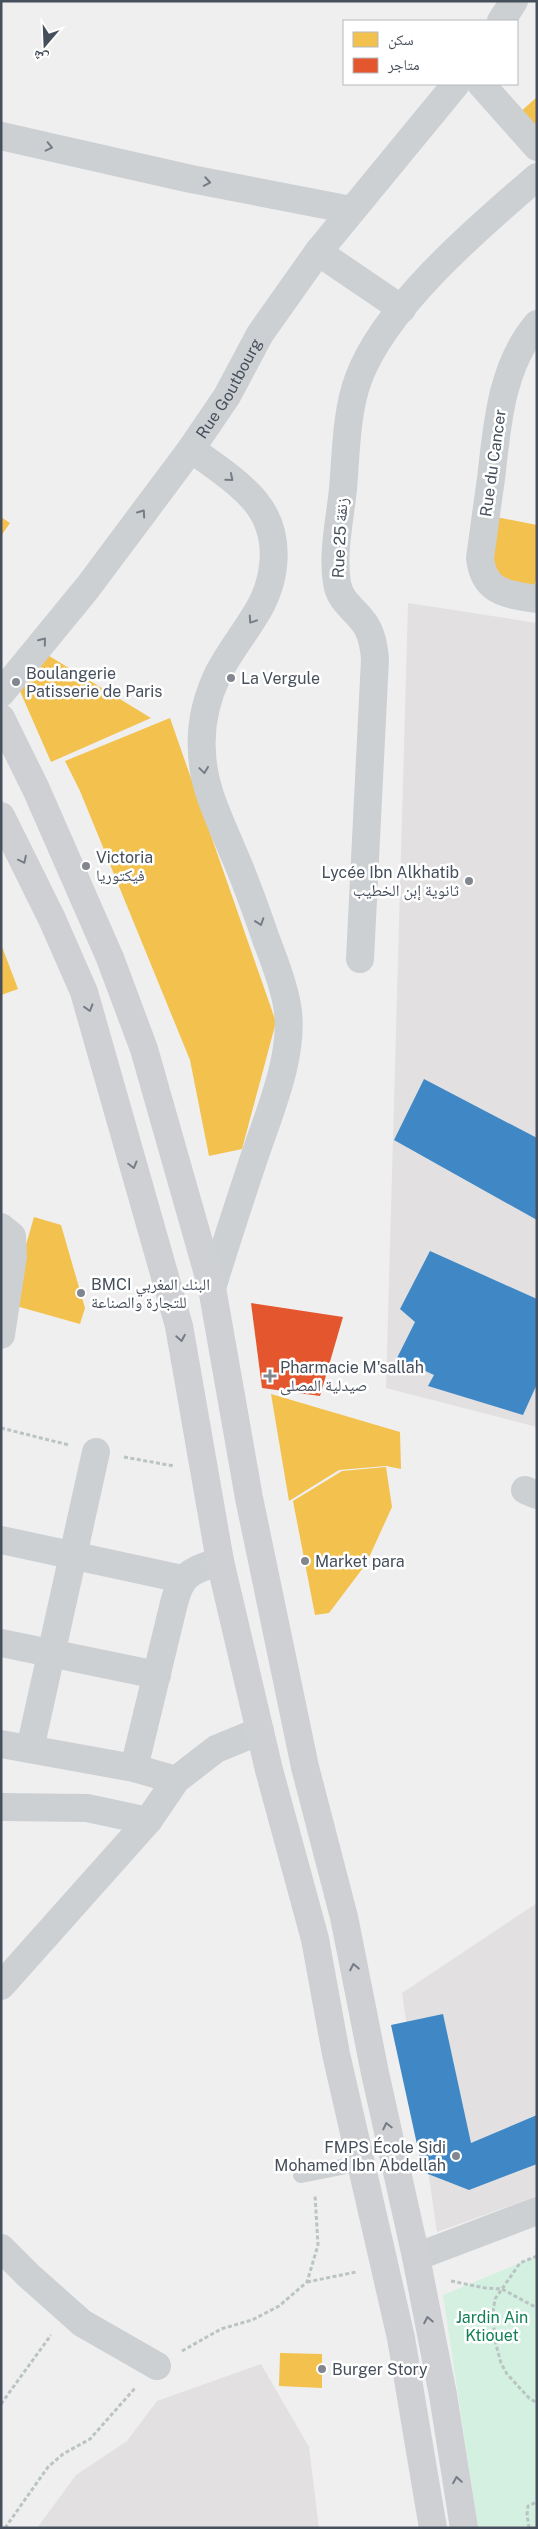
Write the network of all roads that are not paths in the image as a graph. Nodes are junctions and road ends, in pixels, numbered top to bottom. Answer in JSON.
{"nodes":[{"id":1,"x":514,"y":1,"type":"edge"},
{"id":2,"x":502,"y":20,"type":"edge"},
{"id":3,"x":455,"y":85,"type":"edge"},
{"id":4,"x":482,"y":85,"type":"edge"},
{"id":5,"x":1,"y":136,"type":"edge"},
{"id":6,"x":537,"y":147,"type":"edge"},
{"id":7,"x":537,"y":177,"type":"edge"},
{"id":8,"x":351,"y":210,"type":"junction"},
{"id":9,"x":318,"y":252,"type":"junction"},
{"id":10,"x":402,"y":309,"type":"junction"},
{"id":11,"x":532,"y":341,"type":"edge"},
{"id":12,"x":191,"y":449,"type":"junction"},
{"id":13,"x":537,"y":599,"type":"edge"},
{"id":14,"x":1,"y":692,"type":"edge"},
{"id":15,"x":1,"y":718,"type":"edge"},
{"id":16,"x":1,"y":816,"type":"edge"},
{"id":17,"x":360,"y":959,"type":"dead end"},
{"id":18,"x":1,"y":1226,"type":"edge"},
{"id":19,"x":212,"y":1288,"type":"junction"},
{"id":20,"x":1,"y":1335,"type":"edge"},
{"id":21,"x":96,"y":1452,"type":"dead end"},
{"id":22,"x":1,"y":1540,"type":"edge"},
{"id":23,"x":72,"y":1555,"type":"junction"},
{"id":24,"x":220,"y":1561,"type":"junction"},
{"id":25,"x":182,"y":1579,"type":"junction"},
{"id":26,"x":1,"y":1642,"type":"edge"},
{"id":27,"x":51,"y":1653,"type":"junction"},
{"id":28,"x":157,"y":1675,"type":"junction"},
{"id":29,"x":260,"y":1731,"type":"junction"},
{"id":30,"x":1,"y":1744,"type":"edge"},
{"id":31,"x":30,"y":1749,"type":"junction"},
{"id":32,"x":134,"y":1768,"type":"junction"},
{"id":33,"x":176,"y":1780,"type":"junction"},
{"id":34,"x":1,"y":1806,"type":"edge"},
{"id":35,"x":148,"y":1821,"type":"junction"},
{"id":36,"x":1,"y":1986,"type":"edge"},
{"id":37,"x":362,"y":2163,"type":"junction"},
{"id":38,"x":309,"y":2174,"type":"road end"},
{"id":39,"x":537,"y":2211,"type":"edge"},
{"id":40,"x":1,"y":2248,"type":"edge"},
{"id":41,"x":416,"y":2257,"type":"junction"},
{"id":42,"x":157,"y":2366,"type":"road end"},
{"id":43,"x":433,"y":2528,"type":"edge"},
{"id":44,"x":464,"y":2528,"type":"edge"}],
"edges":[{"from":1,"to":2,"type":"street"},
{"from":3,"to":8,"type":"street","name":"Rue Goutbourg"},
{"from":4,"to":6,"type":"street"},
{"from":5,"to":8,"type":"street","one_way":true},
{"from":7,"to":10,"type":"street","name":"Rue 25 زنقة"},
{"from":8,"to":9,"type":"street","name":"Rue Goutbourg"},
{"from":9,"to":10,"type":"street"},
{"from":9,"to":12,"type":"street","name":"Rue Goutbourg"},
{"from":10,"to":17,"type":"street","name":"Rue 25 زنقة"},
{"from":11,"to":13,"type":"street","name":"Rue du Cancer"},
{"from":14,"to":12,"type":"street","name":"Rue Goutbourg","one_way":true},
{"from":12,"to":19,"type":"street","one_way":true},
{"from":15,"to":19,"type":"main road"},
{"from":16,"to":24,"type":"main road","one_way":true},
{"from":18,"to":20,"type":"street"},
{"from":41,"to":19,"type":"main road","one_way":true},
{"from":21,"to":23,"type":"street"},
{"from":22,"to":23,"type":"street"},
{"from":23,"to":25,"type":"street"},
{"from":23,"to":27,"type":"street"},
{"from":24,"to":25,"type":"street"},
{"from":24,"to":29,"type":"main road"},
{"from":25,"to":28,"type":"street"},
{"from":26,"to":27,"type":"street"},
{"from":27,"to":28,"type":"street"},
{"from":27,"to":31,"type":"street"},
{"from":28,"to":32,"type":"street"},
{"from":29,"to":33,"type":"street"},
{"from":29,"to":37,"type":"main road"},
{"from":30,"to":31,"type":"street"},
{"from":31,"to":32,"type":"street"},
{"from":32,"to":33,"type":"street"},
{"from":33,"to":35,"type":"street"},
{"from":34,"to":35,"type":"street"},
{"from":35,"to":36,"type":"street"},
{"from":37,"to":38,"type":"lane"},
{"from":37,"to":43,"type":"main road"},
{"from":39,"to":41,"type":"street"},
{"from":40,"to":42,"type":"street"},
{"from":44,"to":41,"type":"main road","one_way":true}]}
